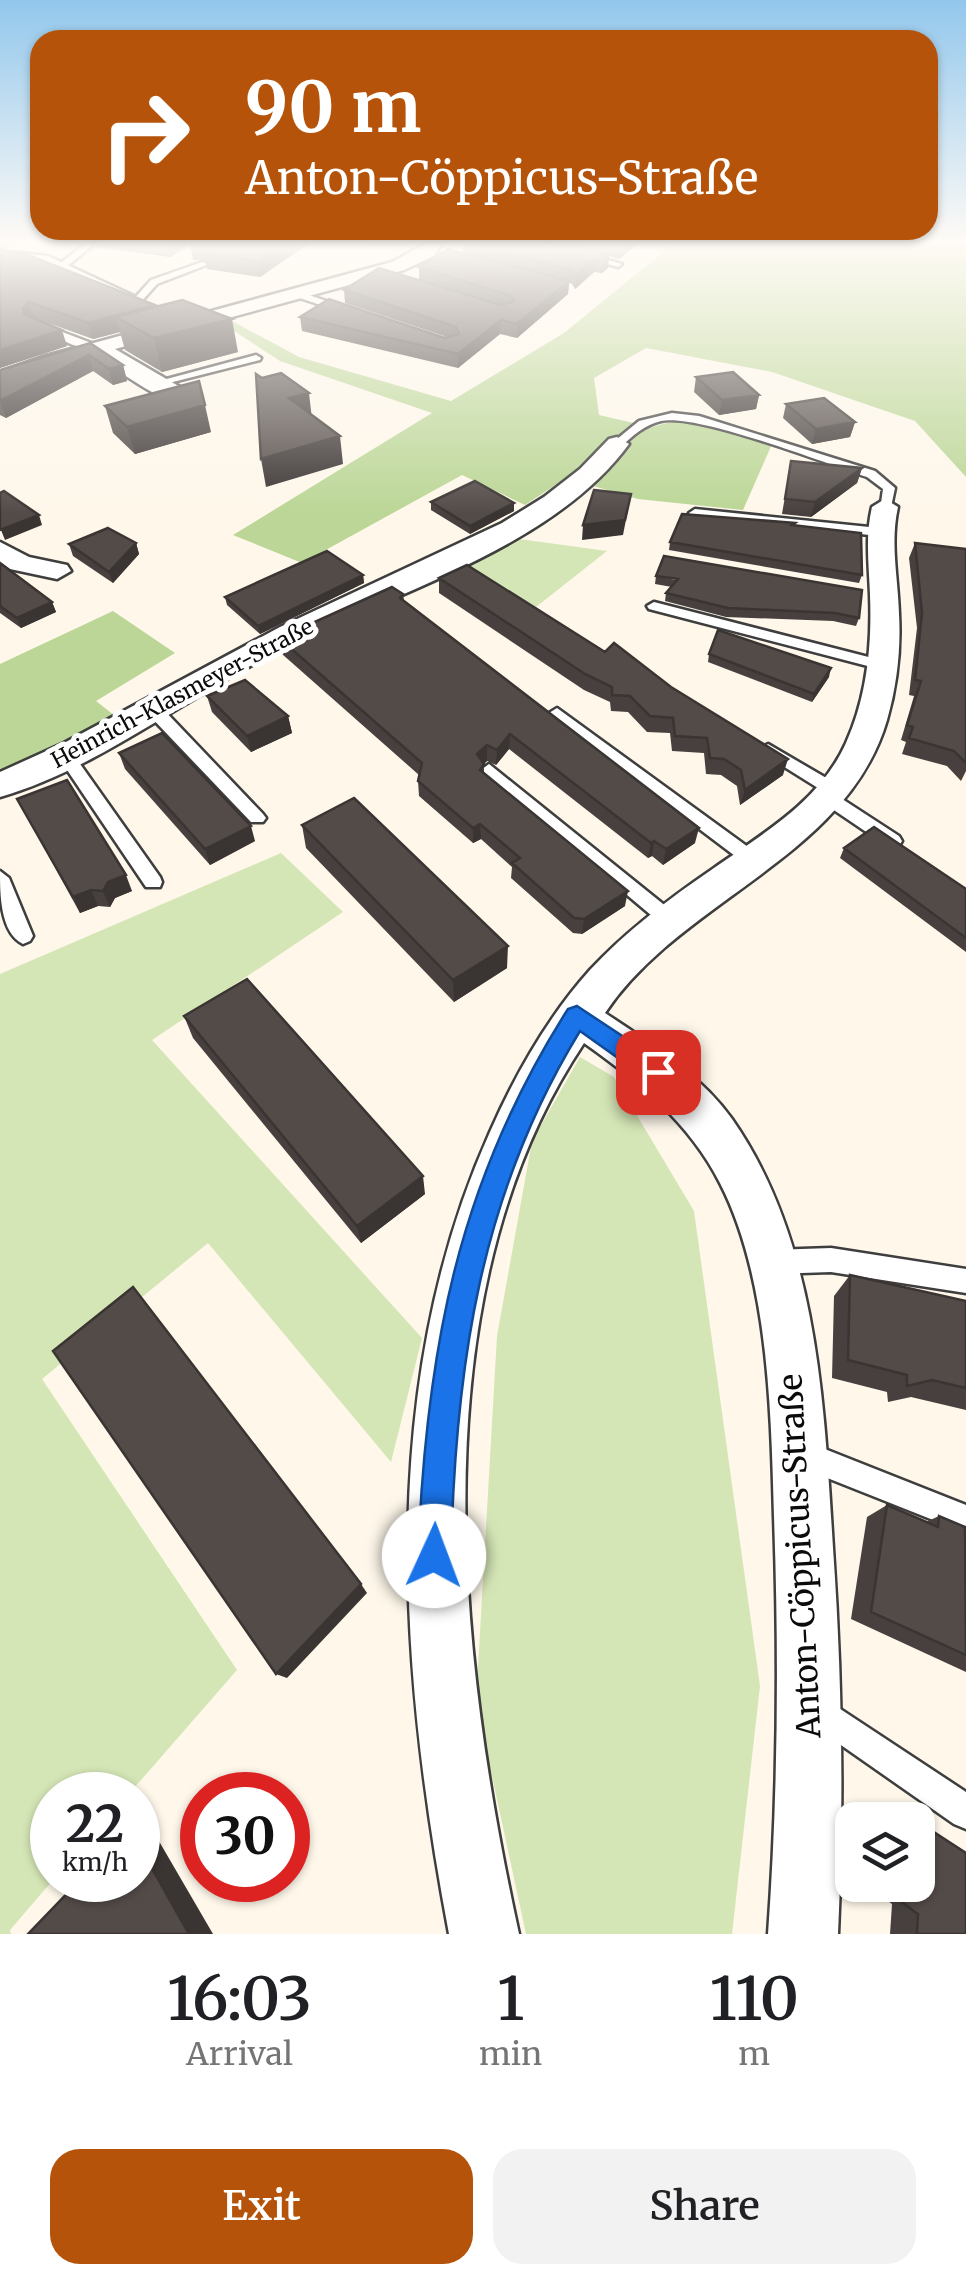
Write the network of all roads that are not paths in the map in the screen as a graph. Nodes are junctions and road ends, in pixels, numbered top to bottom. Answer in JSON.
{"nodes":[{"id":1,"x":57,"y":334,"type":"edge"},
{"id":2,"x":144,"y":334,"type":"edge"},
{"id":3,"x":97,"y":347,"type":"junction"},
{"id":4,"x":256,"y":358,"type":"dead end"},
{"id":5,"x":0,"y":380,"type":"edge"},
{"id":6,"x":153,"y":384,"type":"junction"},
{"id":7,"x":188,"y":398,"type":"edge"},
{"id":8,"x":616,"y":444,"type":"joint"},
{"id":9,"x":695,"y":512,"type":"edge"},
{"id":10,"x":882,"y":519,"type":"junction"},
{"id":11,"x":0,"y":550,"type":"edge"},
{"id":12,"x":57,"y":571,"type":"dead end"},
{"id":13,"x":654,"y":606,"type":"dead end"},
{"id":14,"x":883,"y":664,"type":"junction"},
{"id":15,"x":154,"y":710,"type":"junction"},
{"id":16,"x":556,"y":713,"type":"edge"},
{"id":17,"x":751,"y":738,"type":"edge"},
{"id":18,"x":67,"y":758,"type":"junction"},
{"id":19,"x":490,"y":770,"type":"dead end"},
{"id":20,"x":0,"y":785,"type":"edge"},
{"id":21,"x":831,"y":794,"type":"junction"},
{"id":22,"x":258,"y":818,"type":"dead end"},
{"id":23,"x":910,"y":852,"type":"edge"},
{"id":24,"x":753,"y":860,"type":"junction"},
{"id":25,"x":0,"y":878,"type":"edge"},
{"id":26,"x":154,"y":882,"type":"dead end"},
{"id":27,"x":670,"y":921,"type":"junction"},
{"id":28,"x":23,"y":936,"type":"dead end"},
{"id":29,"x":577,"y":1016,"type":"junction"},
{"id":30,"x":770,"y":1262,"type":"junction"},
{"id":31,"x":966,"y":1281,"type":"edge"},
{"id":32,"x":800,"y":1453,"type":"junction"},
{"id":33,"x":966,"y":1520,"type":"edge"},
{"id":34,"x":812,"y":1706,"type":"junction"},
{"id":35,"x":966,"y":1812,"type":"edge"},
{"id":36,"x":484,"y":1934,"type":"edge"},
{"id":37,"x":803,"y":1934,"type":"edge"}],
"edges":[{"from":1,"to":3,"type":"lane"},
{"from":2,"to":3,"type":"street"},
{"from":3,"to":5,"type":"street"},
{"from":3,"to":6,"type":"street"},
{"from":4,"to":6,"type":"lane"},
{"from":6,"to":7,"type":"street"},
{"from":8,"to":10,"type":"lane"},
{"from":8,"to":15,"type":"street","name":"Heinrich-Klasmeyer-Straße"},
{"from":9,"to":10,"type":"lane"},
{"from":10,"to":14,"type":"street"},
{"from":11,"to":12,"type":"street"},
{"from":13,"to":14,"type":"lane"},
{"from":14,"to":21,"type":"street"},
{"from":15,"to":18,"type":"street","name":"Heinrich-Klasmeyer-Straße"},
{"from":15,"to":22,"type":"lane"},
{"from":16,"to":24,"type":"lane"},
{"from":17,"to":21,"type":"lane"},
{"from":18,"to":20,"type":"street","name":"Heinrich-Klasmeyer-Straße"},
{"from":18,"to":26,"type":"lane"},
{"from":19,"to":27,"type":"lane"},
{"from":21,"to":23,"type":"lane"},
{"from":21,"to":24,"type":"street"},
{"from":24,"to":27,"type":"street"},
{"from":25,"to":28,"type":"lane"},
{"from":27,"to":29,"type":"street"},
{"from":29,"to":30,"type":"street","name":"Anton-Cöppicus-Straße"},
{"from":29,"to":36,"type":"street"},
{"from":30,"to":31,"type":"lane"},
{"from":30,"to":32,"type":"street","name":"Anton-Cöppicus-Straße"},
{"from":32,"to":33,"type":"lane"},
{"from":32,"to":34,"type":"street","name":"Anton-Cöppicus-Straße"},
{"from":34,"to":35,"type":"lane"},
{"from":34,"to":37,"type":"street","name":"Anton-Cöppicus-Straße"}]}
